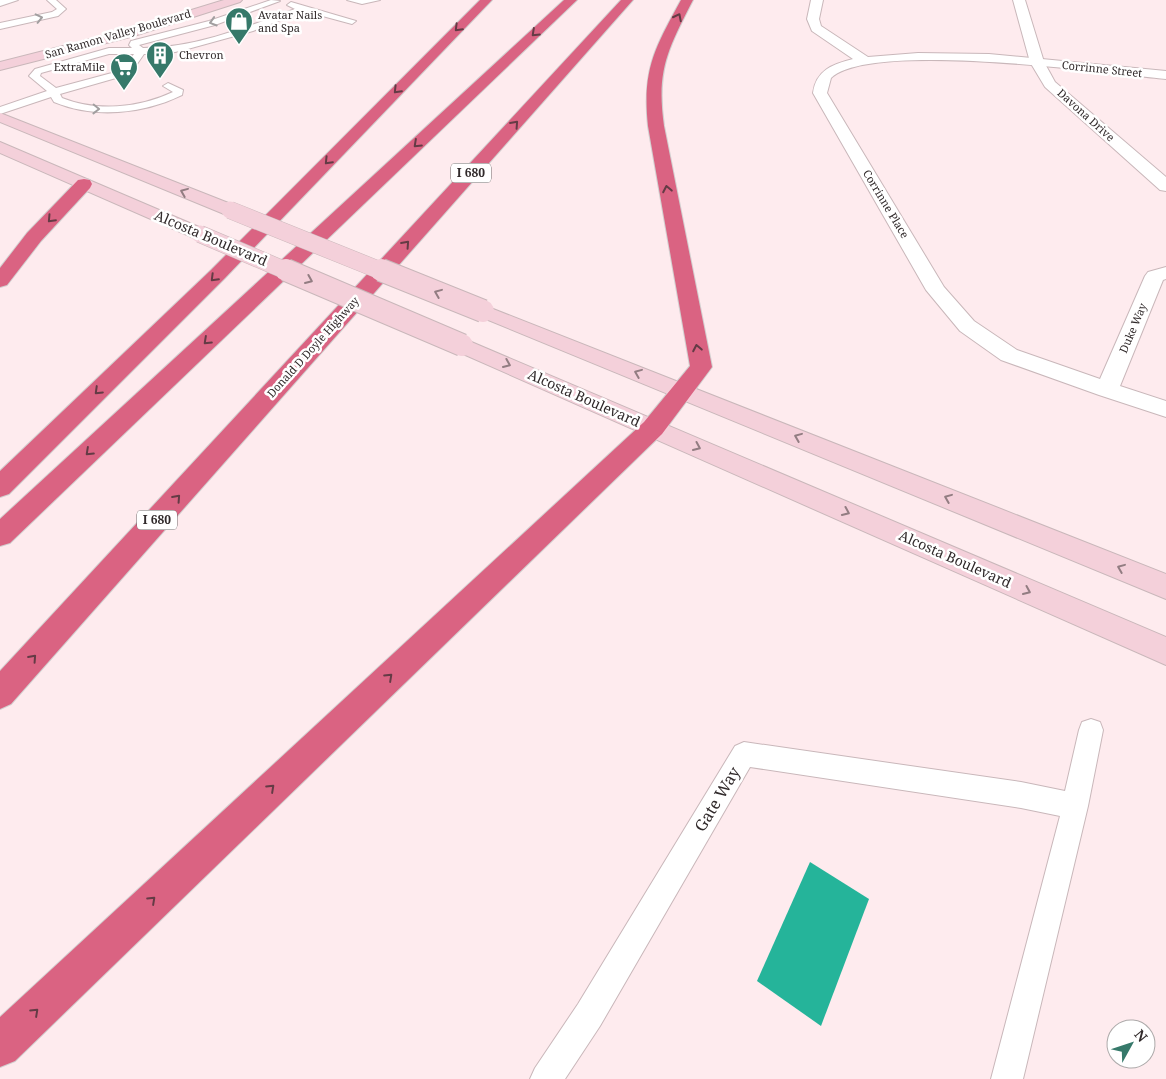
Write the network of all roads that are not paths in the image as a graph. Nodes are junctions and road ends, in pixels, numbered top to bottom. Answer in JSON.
{"nodes":[{"id":1,"x":14,"y":0,"type":"edge"},
{"id":2,"x":51,"y":0,"type":"edge"},
{"id":3,"x":236,"y":0,"type":"edge"},
{"id":4,"x":270,"y":0,"type":"edge"},
{"id":5,"x":276,"y":0,"type":"edge"},
{"id":6,"x":351,"y":0,"type":"edge"},
{"id":7,"x":376,"y":0,"type":"edge"},
{"id":8,"x":486,"y":0,"type":"edge"},
{"id":9,"x":571,"y":0,"type":"edge"},
{"id":10,"x":626,"y":0,"type":"edge"},
{"id":11,"x":687,"y":0,"type":"edge"},
{"id":12,"x":817,"y":0,"type":"edge"},
{"id":13,"x":1019,"y":0,"type":"edge"},
{"id":14,"x":0,"y":3,"type":"edge"},
{"id":15,"x":304,"y":8,"type":"junction"},
{"id":16,"x":352,"y":21,"type":"dead end"},
{"id":17,"x":0,"y":26,"type":"edge"},
{"id":18,"x":119,"y":36,"type":"junction"},
{"id":19,"x":131,"y":44,"type":"junction"},
{"id":20,"x":108,"y":51,"type":"junction"},
{"id":21,"x":142,"y":51,"type":"junction"},
{"id":22,"x":53,"y":52,"type":"junction"},
{"id":23,"x":68,"y":61,"type":"junction"},
{"id":24,"x":865,"y":61,"type":"junction"},
{"id":25,"x":1037,"y":62,"type":"junction"},
{"id":26,"x":0,"y":66,"type":"edge"},
{"id":27,"x":134,"y":67,"type":"junction"},
{"id":28,"x":1166,"y":75,"type":"edge"},
{"id":29,"x":96,"y":81,"type":"junction"},
{"id":30,"x":168,"y":86,"type":"dead end"},
{"id":31,"x":54,"y":92,"type":"junction"},
{"id":32,"x":0,"y":111,"type":"edge"},
{"id":33,"x":0,"y":117,"type":"edge"},
{"id":34,"x":0,"y":147,"type":"edge"},
{"id":35,"x":84,"y":184,"type":"junction"},
{"id":36,"x":1166,"y":186,"type":"edge"},
{"id":37,"x":1166,"y":273,"type":"edge"},
{"id":38,"x":0,"y":281,"type":"edge"},
{"id":39,"x":683,"y":390,"type":"junction"},
{"id":40,"x":1107,"y":390,"type":"junction"},
{"id":41,"x":1166,"y":408,"type":"edge"},
{"id":42,"x":653,"y":428,"type":"junction"},
{"id":43,"x":0,"y":487,"type":"edge"},
{"id":44,"x":0,"y":535,"type":"edge"},
{"id":45,"x":1166,"y":587,"type":"edge"},
{"id":46,"x":1166,"y":651,"type":"edge"},
{"id":47,"x":0,"y":694,"type":"edge"},
{"id":48,"x":1091,"y":730,"type":"dead end"},
{"id":49,"x":1075,"y":806,"type":"junction"},
{"id":50,"x":0,"y":1046,"type":"edge"},
{"id":51,"x":546,"y":1079,"type":"edge"},
{"id":52,"x":1007,"y":1079,"type":"edge"}],
"edges":[{"from":1,"to":14,"type":"lane"},
{"from":17,"to":2,"type":"lane","one_way":true},
{"from":3,"to":18,"type":"main road","name":"San Ramon Valley Boulevard"},
{"from":4,"to":5,"type":"lane"},
{"from":5,"to":15,"type":"lane"},
{"from":5,"to":19,"type":"lane","one_way":true},
{"from":6,"to":7,"type":"lane"},
{"from":8,"to":43,"type":"highway","one_way":true},
{"from":9,"to":44,"type":"highway","one_way":true},
{"from":47,"to":10,"type":"highway","name":"Donald D Doyle Highway","number":"I 680","one_way":true},
{"from":39,"to":11,"type":"highway","one_way":true},
{"from":12,"to":24,"type":"street"},
{"from":13,"to":25,"type":"street","name":"Davona Drive"},
{"from":15,"to":16,"type":"lane"},
{"from":15,"to":21,"type":"lane"},
{"from":18,"to":19,"type":"lane"},
{"from":18,"to":22,"type":"main road","name":"San Ramon Valley Boulevard"},
{"from":19,"to":21,"type":"lane"},
{"from":20,"to":21,"type":"lane"},
{"from":20,"to":23,"type":"lane"},
{"from":20,"to":27,"type":"lane"},
{"from":21,"to":27,"type":"lane"},
{"from":22,"to":23,"type":"lane"},
{"from":22,"to":26,"type":"main road","name":"San Ramon Valley Boulevard"},
{"from":23,"to":29,"type":"lane"},
{"from":23,"to":31,"type":"lane"},
{"from":24,"to":25,"type":"street","name":"Corrinne Place"},
{"from":24,"to":40,"type":"street","name":"Corrinne Place"},
{"from":25,"to":28,"type":"street","name":"Corrinne Street"},
{"from":25,"to":36,"type":"street","name":"Davona Drive"},
{"from":27,"to":29,"type":"lane"},
{"from":29,"to":31,"type":"lane"},
{"from":31,"to":30,"type":"lane","one_way":true},
{"from":31,"to":32,"type":"lane"},
{"from":39,"to":33,"type":"main road","one_way":true,"bridge":true},
{"from":34,"to":35,"type":"main road","name":"Alcosta Boulevard"},
{"from":35,"to":38,"type":"highway","one_way":true},
{"from":35,"to":42,"type":"main road","name":"Alcosta Boulevard","one_way":true,"bridge":true},
{"from":37,"to":40,"type":"street","name":"Duke Way"},
{"from":39,"to":42,"type":"highway"},
{"from":45,"to":39,"type":"main road","one_way":true},
{"from":40,"to":41,"type":"street","name":"Corrinne Place"},
{"from":42,"to":46,"type":"main road","name":"Alcosta Boulevard","one_way":true},
{"from":50,"to":42,"type":"highway","one_way":true},
{"from":48,"to":49,"type":"lane"},
{"from":49,"to":51,"type":"lane","name":"Gate Way"},
{"from":49,"to":52,"type":"lane"}]}
